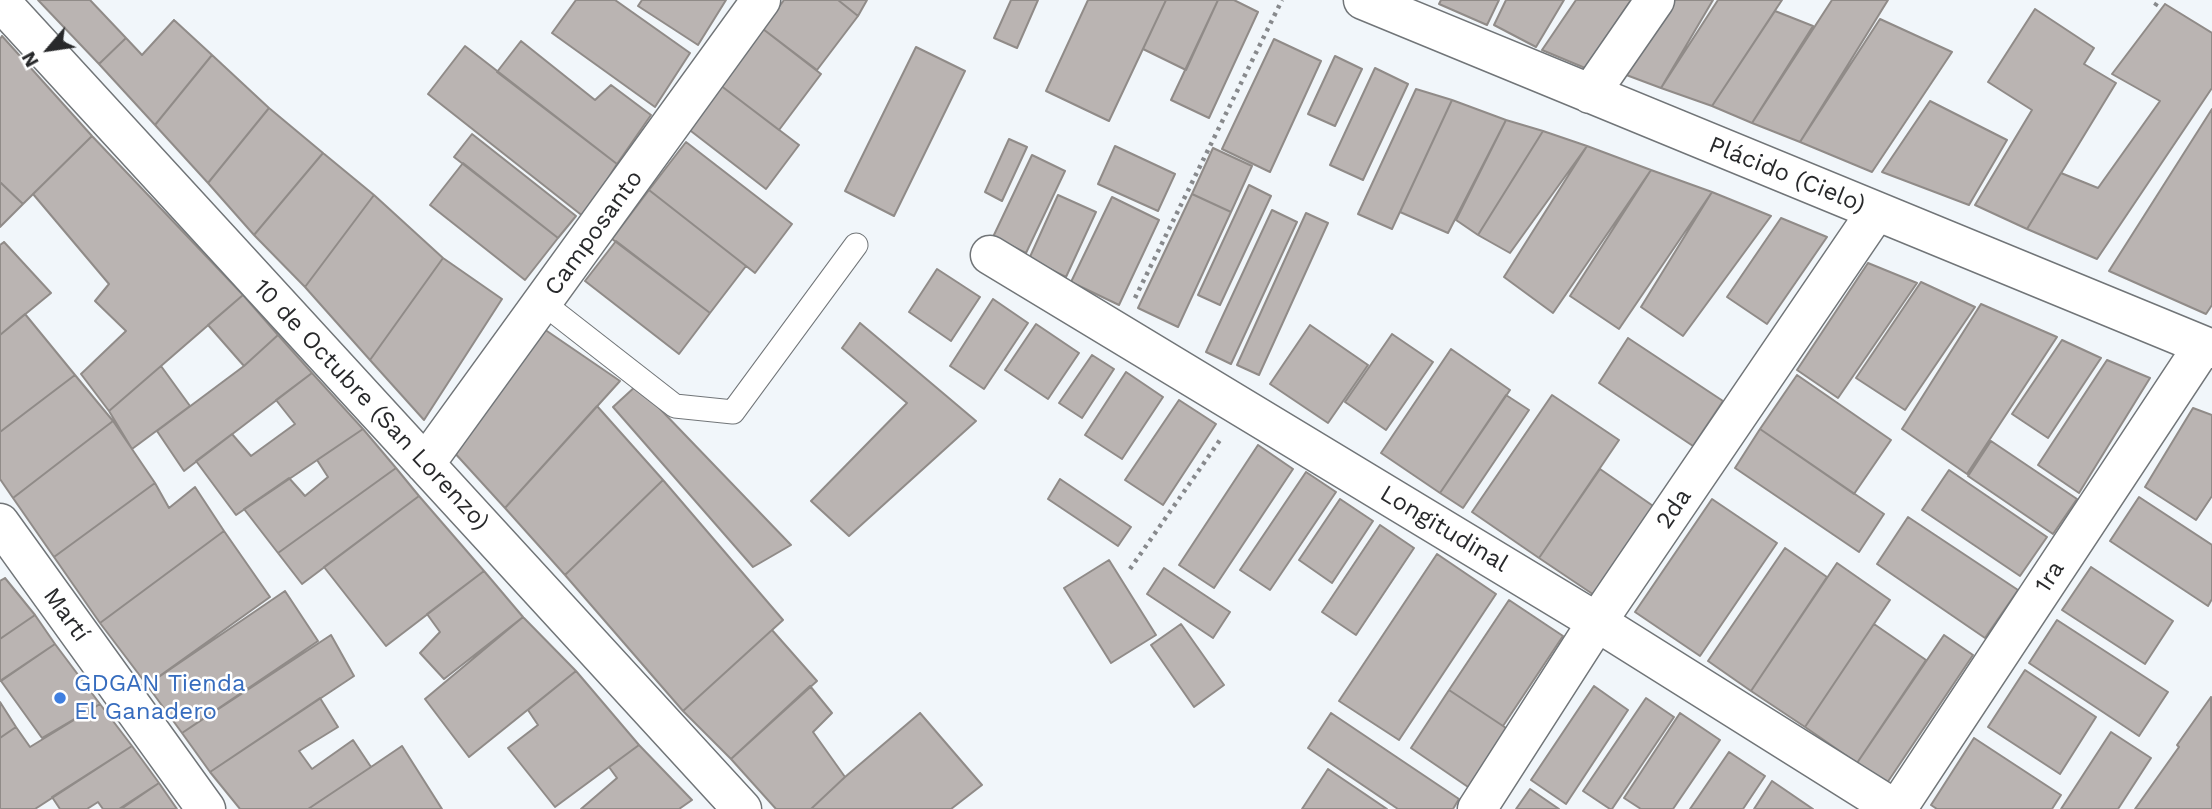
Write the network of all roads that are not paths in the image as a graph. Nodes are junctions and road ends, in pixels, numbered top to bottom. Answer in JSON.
{"nodes":[{"id":1,"x":761,"y":0,"type":"edge"},
{"id":2,"x":1363,"y":0,"type":"edge"},
{"id":3,"x":1655,"y":0,"type":"edge"},
{"id":4,"x":2,"y":2,"type":"edge"},
{"id":5,"x":1590,"y":94,"type":"junction"},
{"id":6,"x":1876,"y":212,"type":"junction"},
{"id":7,"x":856,"y":246,"type":"dead end"},
{"id":8,"x":990,"y":256,"type":"dead end"},
{"id":9,"x":543,"y":303,"type":"junction"},
{"id":10,"x":2207,"y":348,"type":"edge"},
{"id":11,"x":425,"y":464,"type":"junction"},
{"id":12,"x":0,"y":523,"type":"edge"},
{"id":13,"x":1597,"y":622,"type":"junction"},
{"id":14,"x":206,"y":809,"type":"edge"},
{"id":15,"x":742,"y":809,"type":"edge"},
{"id":16,"x":1477,"y":809,"type":"edge"},
{"id":17,"x":1896,"y":809,"type":"edge"}],
"edges":[{"from":1,"to":9,"type":"street","name":"Camposanto"},
{"from":2,"to":5,"type":"street","name":"Plácido (Cielo)"},
{"from":3,"to":5,"type":"street"},
{"from":4,"to":11,"type":"street","name":"10 de Octubre (San Lorenzo)"},
{"from":5,"to":6,"type":"street","name":"Plácido (Cielo)"},
{"from":6,"to":10,"type":"street","name":"Plácido (Cielo)"},
{"from":6,"to":13,"type":"street","name":"2da"},
{"from":7,"to":9,"type":"lane"},
{"from":8,"to":13,"type":"street","name":"Longitudinal"},
{"from":9,"to":11,"type":"street","name":"Camposanto"},
{"from":10,"to":17,"type":"street","name":"1ra"},
{"from":11,"to":15,"type":"street","name":"10 de Octubre (San Lorenzo)"},
{"from":12,"to":14,"type":"street","name":"Martí"},
{"from":13,"to":16,"type":"street","name":"2da"},
{"from":13,"to":17,"type":"street","name":"Longitudinal"}]}
